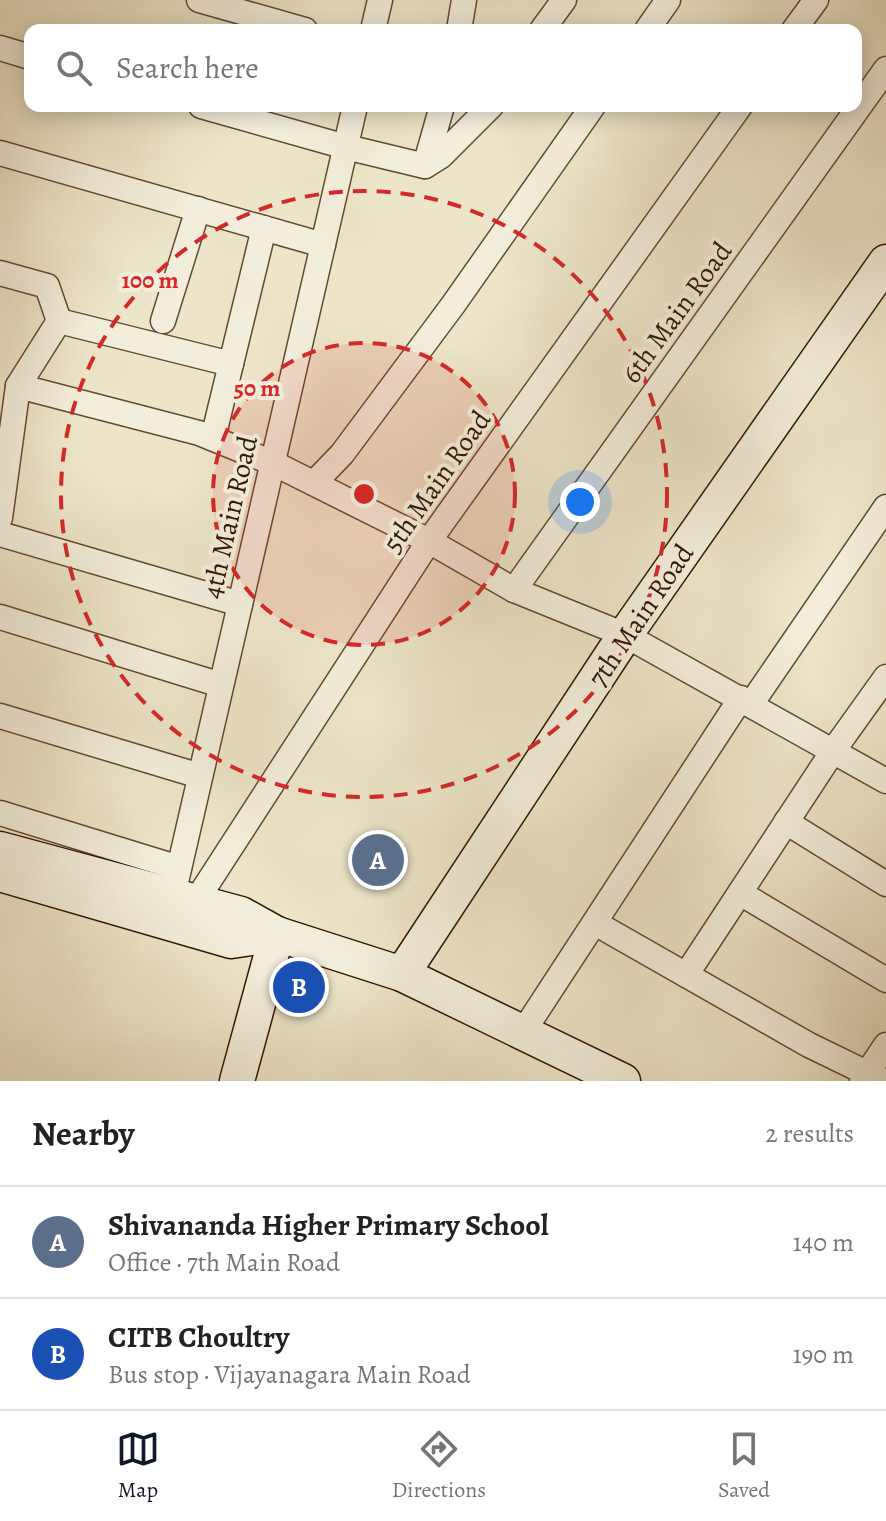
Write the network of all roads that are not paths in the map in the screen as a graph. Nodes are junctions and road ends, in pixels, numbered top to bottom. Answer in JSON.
{"nodes":[{"id":1,"x":199,"y":0,"type":"edge"},
{"id":2,"x":380,"y":0,"type":"edge"},
{"id":3,"x":464,"y":0,"type":"edge"},
{"id":4,"x":564,"y":0,"type":"edge"},
{"id":5,"x":668,"y":0,"type":"edge"},
{"id":6,"x":816,"y":0,"type":"edge"},
{"id":7,"x":284,"y":24,"type":"edge"},
{"id":8,"x":374,"y":24,"type":"edge"},
{"id":9,"x":460,"y":24,"type":"edge"},
{"id":10,"x":546,"y":24,"type":"edge"},
{"id":11,"x":651,"y":24,"type":"edge"},
{"id":12,"x":798,"y":24,"type":"edge"},
{"id":13,"x":0,"y":48,"type":"edge"},
{"id":14,"x":24,"y":55,"type":"edge"},
{"id":15,"x":886,"y":69,"type":"edge"},
{"id":16,"x":862,"y":103,"type":"edge"},
{"id":17,"x":222,"y":112,"type":"edge"},
{"id":18,"x":354,"y":112,"type":"edge"},
{"id":19,"x":440,"y":112,"type":"edge"},
{"id":20,"x":485,"y":112,"type":"edge"},
{"id":21,"x":589,"y":112,"type":"edge"},
{"id":22,"x":736,"y":112,"type":"edge"},
{"id":23,"x":855,"y":112,"type":"edge"},
{"id":24,"x":346,"y":147,"type":"junction"},
{"id":25,"x":0,"y":153,"type":"edge"},
{"id":26,"x":425,"y":166,"type":"junction"},
{"id":27,"x":198,"y":209,"type":"junction"},
{"id":28,"x":264,"y":228,"type":"junction"},
{"id":29,"x":323,"y":245,"type":"junction"},
{"id":30,"x":0,"y":273,"type":"edge"},
{"id":31,"x":882,"y":276,"type":"edge"},
{"id":32,"x":59,"y":321,"type":"junction"},
{"id":33,"x":163,"y":321,"type":"dead end"},
{"id":34,"x":231,"y":364,"type":"junction"},
{"id":35,"x":18,"y":386,"type":"junction"},
{"id":36,"x":213,"y":438,"type":"junction"},
{"id":37,"x":273,"y":463,"type":"junction"},
{"id":38,"x":314,"y":483,"type":"junction"},
{"id":39,"x":886,"y":507,"type":"edge"},
{"id":40,"x":0,"y":518,"type":"edge"},
{"id":41,"x":0,"y":534,"type":"edge"},
{"id":42,"x":429,"y":541,"type":"junction"},
{"id":43,"x":514,"y":590,"type":"junction"},
{"id":44,"x":240,"y":604,"type":"junction"},
{"id":45,"x":0,"y":617,"type":"edge"},
{"id":46,"x":625,"y":635,"type":"junction"},
{"id":47,"x":886,"y":677,"type":"edge"},
{"id":48,"x":221,"y":685,"type":"junction"},
{"id":49,"x":746,"y":701,"type":"junction"},
{"id":50,"x":0,"y":716,"type":"edge"},
{"id":51,"x":833,"y":751,"type":"junction"},
{"id":52,"x":200,"y":776,"type":"junction"},
{"id":53,"x":886,"y":781,"type":"edge"},
{"id":54,"x":0,"y":813,"type":"edge"},
{"id":55,"x":786,"y":822,"type":"junction"},
{"id":56,"x":0,"y":849,"type":"edge"},
{"id":57,"x":0,"y":874,"type":"edge"},
{"id":58,"x":886,"y":884,"type":"edge"},
{"id":59,"x":182,"y":888,"type":"junction"},
{"id":60,"x":740,"y":893,"type":"junction"},
{"id":61,"x":595,"y":923,"type":"junction"},
{"id":62,"x":277,"y":934,"type":"junction"},
{"id":63,"x":402,"y":974,"type":"junction"},
{"id":64,"x":686,"y":975,"type":"junction"},
{"id":65,"x":886,"y":980,"type":"edge"},
{"id":66,"x":523,"y":1032,"type":"junction"},
{"id":67,"x":886,"y":1045,"type":"edge"},
{"id":68,"x":871,"y":1078,"type":"edge"},
{"id":69,"x":237,"y":1081,"type":"edge"},
{"id":70,"x":623,"y":1081,"type":"edge"}],
"edges":[{"from":1,"to":7,"type":"street"},
{"from":2,"to":8,"type":"street"},
{"from":3,"to":9,"type":"street"},
{"from":4,"to":10,"type":"street"},
{"from":5,"to":11,"type":"street"},
{"from":6,"to":12,"type":"street"},
{"from":13,"to":14,"type":"street"},
{"from":15,"to":16,"type":"street","name":"6th Main Road"},
{"from":17,"to":24,"type":"street"},
{"from":18,"to":24,"type":"street","name":"4th Main Road"},
{"from":19,"to":26,"type":"street"},
{"from":20,"to":26,"type":"street"},
{"from":21,"to":38,"type":"street"},
{"from":22,"to":42,"type":"street","name":"5th Main Road"},
{"from":23,"to":43,"type":"street","name":"6th Main Road"},
{"from":24,"to":26,"type":"street"},
{"from":24,"to":29,"type":"street","name":"4th Main Road"},
{"from":25,"to":27,"type":"street"},
{"from":27,"to":28,"type":"street"},
{"from":27,"to":33,"type":"street"},
{"from":28,"to":29,"type":"street"},
{"from":28,"to":34,"type":"street"},
{"from":29,"to":37,"type":"street","name":"4th Main Road"},
{"from":30,"to":32,"type":"street"},
{"from":31,"to":46,"type":"street","name":"7th Main Road"},
{"from":32,"to":34,"type":"street"},
{"from":32,"to":35,"type":"street"},
{"from":34,"to":36,"type":"street"},
{"from":35,"to":36,"type":"street"},
{"from":35,"to":40,"type":"street"},
{"from":36,"to":37,"type":"street"},
{"from":37,"to":38,"type":"street"},
{"from":37,"to":44,"type":"street","name":"4th Main Road"},
{"from":38,"to":42,"type":"street"},
{"from":39,"to":49,"type":"street"},
{"from":41,"to":44,"type":"street"},
{"from":42,"to":43,"type":"street"},
{"from":42,"to":59,"type":"street","name":"5th Main Road"},
{"from":43,"to":46,"type":"street"},
{"from":44,"to":48,"type":"street","name":"4th Main Road"},
{"from":45,"to":48,"type":"street"},
{"from":46,"to":49,"type":"street"},
{"from":46,"to":63,"type":"street","name":"7th Main Road"},
{"from":47,"to":51,"type":"street"},
{"from":48,"to":52,"type":"street","name":"4th Main Road"},
{"from":49,"to":51,"type":"street"},
{"from":49,"to":61,"type":"street"},
{"from":50,"to":52,"type":"street"},
{"from":51,"to":53,"type":"street"},
{"from":51,"to":55,"type":"street"},
{"from":52,"to":59,"type":"street","name":"4th Main Road"},
{"from":54,"to":59,"type":"street"},
{"from":55,"to":58,"type":"street"},
{"from":55,"to":60,"type":"street"},
{"from":56,"to":59,"type":"street"},
{"from":57,"to":62,"type":"street"},
{"from":59,"to":62,"type":"street"},
{"from":60,"to":64,"type":"street"},
{"from":60,"to":65,"type":"street"},
{"from":61,"to":64,"type":"street"},
{"from":61,"to":66,"type":"street"},
{"from":62,"to":63,"type":"street"},
{"from":62,"to":69,"type":"street"},
{"from":63,"to":66,"type":"street"},
{"from":64,"to":68,"type":"street"},
{"from":66,"to":70,"type":"street"},
{"from":67,"to":68,"type":"street"}]}
